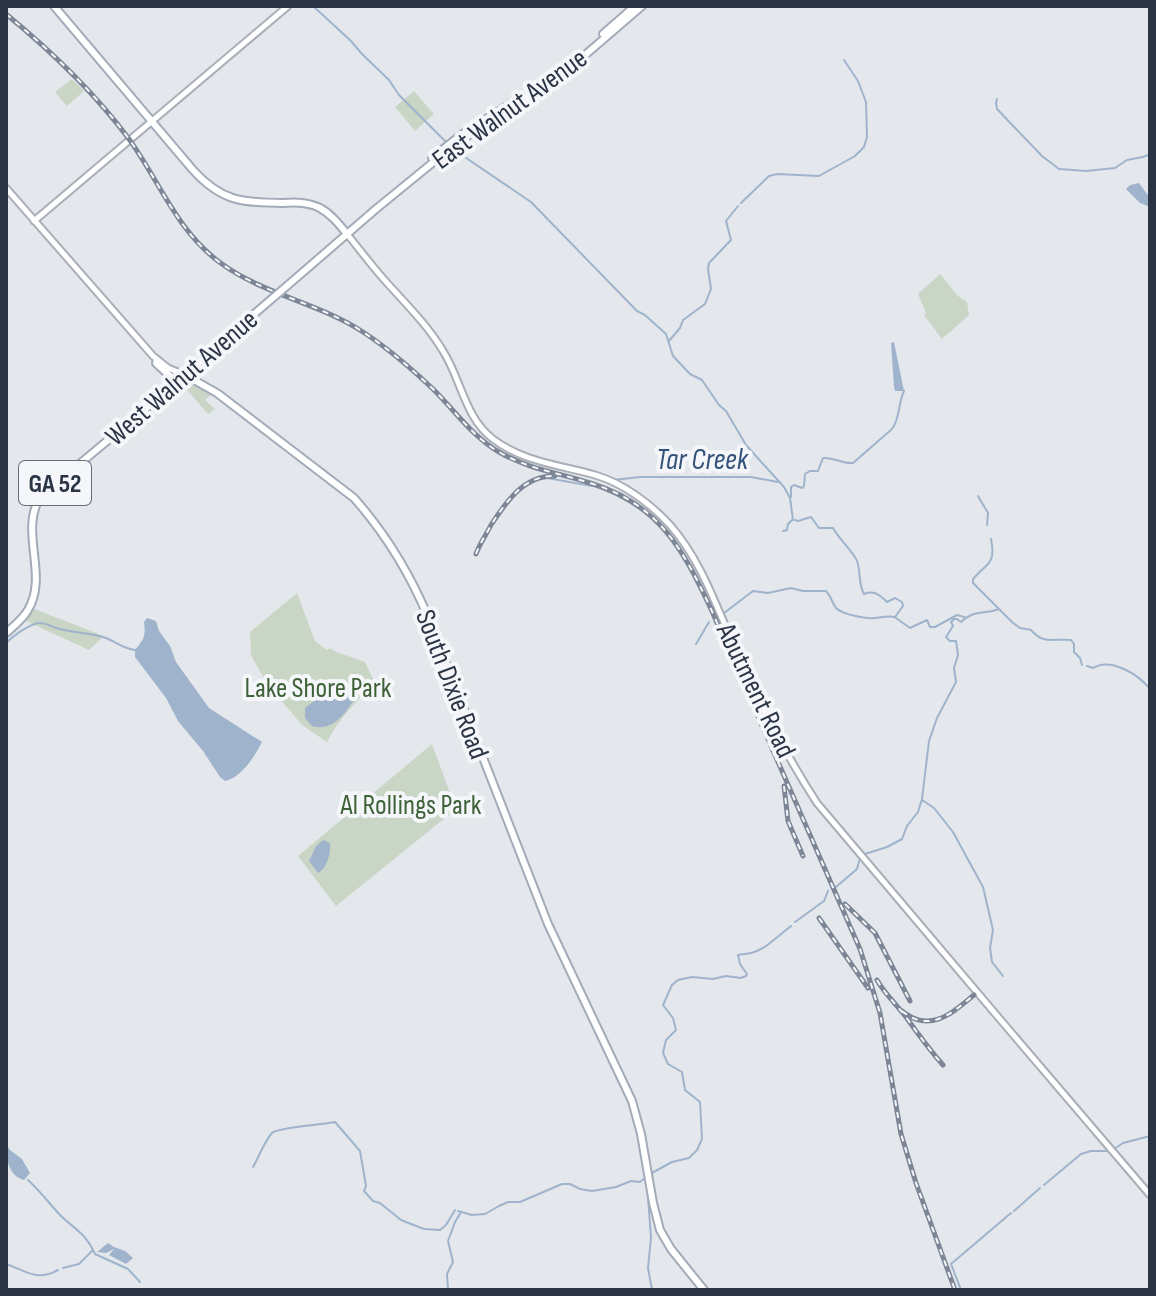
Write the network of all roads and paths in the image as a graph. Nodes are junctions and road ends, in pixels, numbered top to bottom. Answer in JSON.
{"nodes":[{"id":1,"x":54,"y":6,"type":"edge"},
{"id":2,"x":288,"y":6,"type":"edge"},
{"id":3,"x":635,"y":6,"type":"edge"},
{"id":4,"x":642,"y":6,"type":"edge"},
{"id":5,"x":630,"y":14,"type":"junction"},
{"id":6,"x":152,"y":121,"type":"junction"},
{"id":7,"x":6,"y":188,"type":"edge"},
{"id":8,"x":34,"y":221,"type":"junction"},
{"id":9,"x":347,"y":234,"type":"junction"},
{"id":10,"x":288,"y":285,"type":"joint"},
{"id":11,"x":157,"y":360,"type":"junction"},
{"id":12,"x":185,"y":375,"type":"junction"},
{"id":13,"x":175,"y":384,"type":"junction"},
{"id":14,"x":203,"y":385,"type":"junction"},
{"id":15,"x":6,"y":633,"type":"edge"},
{"id":16,"x":1150,"y":1195,"type":"edge"},
{"id":17,"x":704,"y":1290,"type":"edge"}],
"edges":[{"from":1,"to":6,"type":"main road"},
{"from":2,"to":6,"type":"main road"},
{"from":3,"to":5,"type":"main road","name":"East Walnut Avenue","number":"GA 52"},
{"from":4,"to":5,"type":"main road","name":"East Walnut Avenue","number":"GA 52"},
{"from":5,"to":9,"type":"main road","name":"East Walnut Avenue","number":"GA 52"},
{"from":6,"to":8,"type":"main road"},
{"from":6,"to":9,"type":"main road"},
{"from":7,"to":8,"type":"main road"},
{"from":8,"to":11,"type":"main road"},
{"from":9,"to":10,"type":"main road","name":"East Walnut Avenue","number":"GA 52"},
{"from":9,"to":16,"type":"main road","name":"Abutment Road"},
{"from":10,"to":12,"type":"main road","name":"West Walnut Avenue","number":"GA 52","bridge":true},
{"from":11,"to":12,"type":"main road"},
{"from":11,"to":13,"type":"main road"},
{"from":12,"to":13,"type":"main road","name":"West Walnut Avenue","number":"GA 52"},
{"from":12,"to":14,"type":"main road","name":"South Dixie Road"},
{"from":13,"to":14,"type":"main road"},
{"from":13,"to":15,"type":"main road","name":"West Walnut Avenue","number":"GA 52"},
{"from":14,"to":17,"type":"main road","name":"South Dixie Road"}]}
